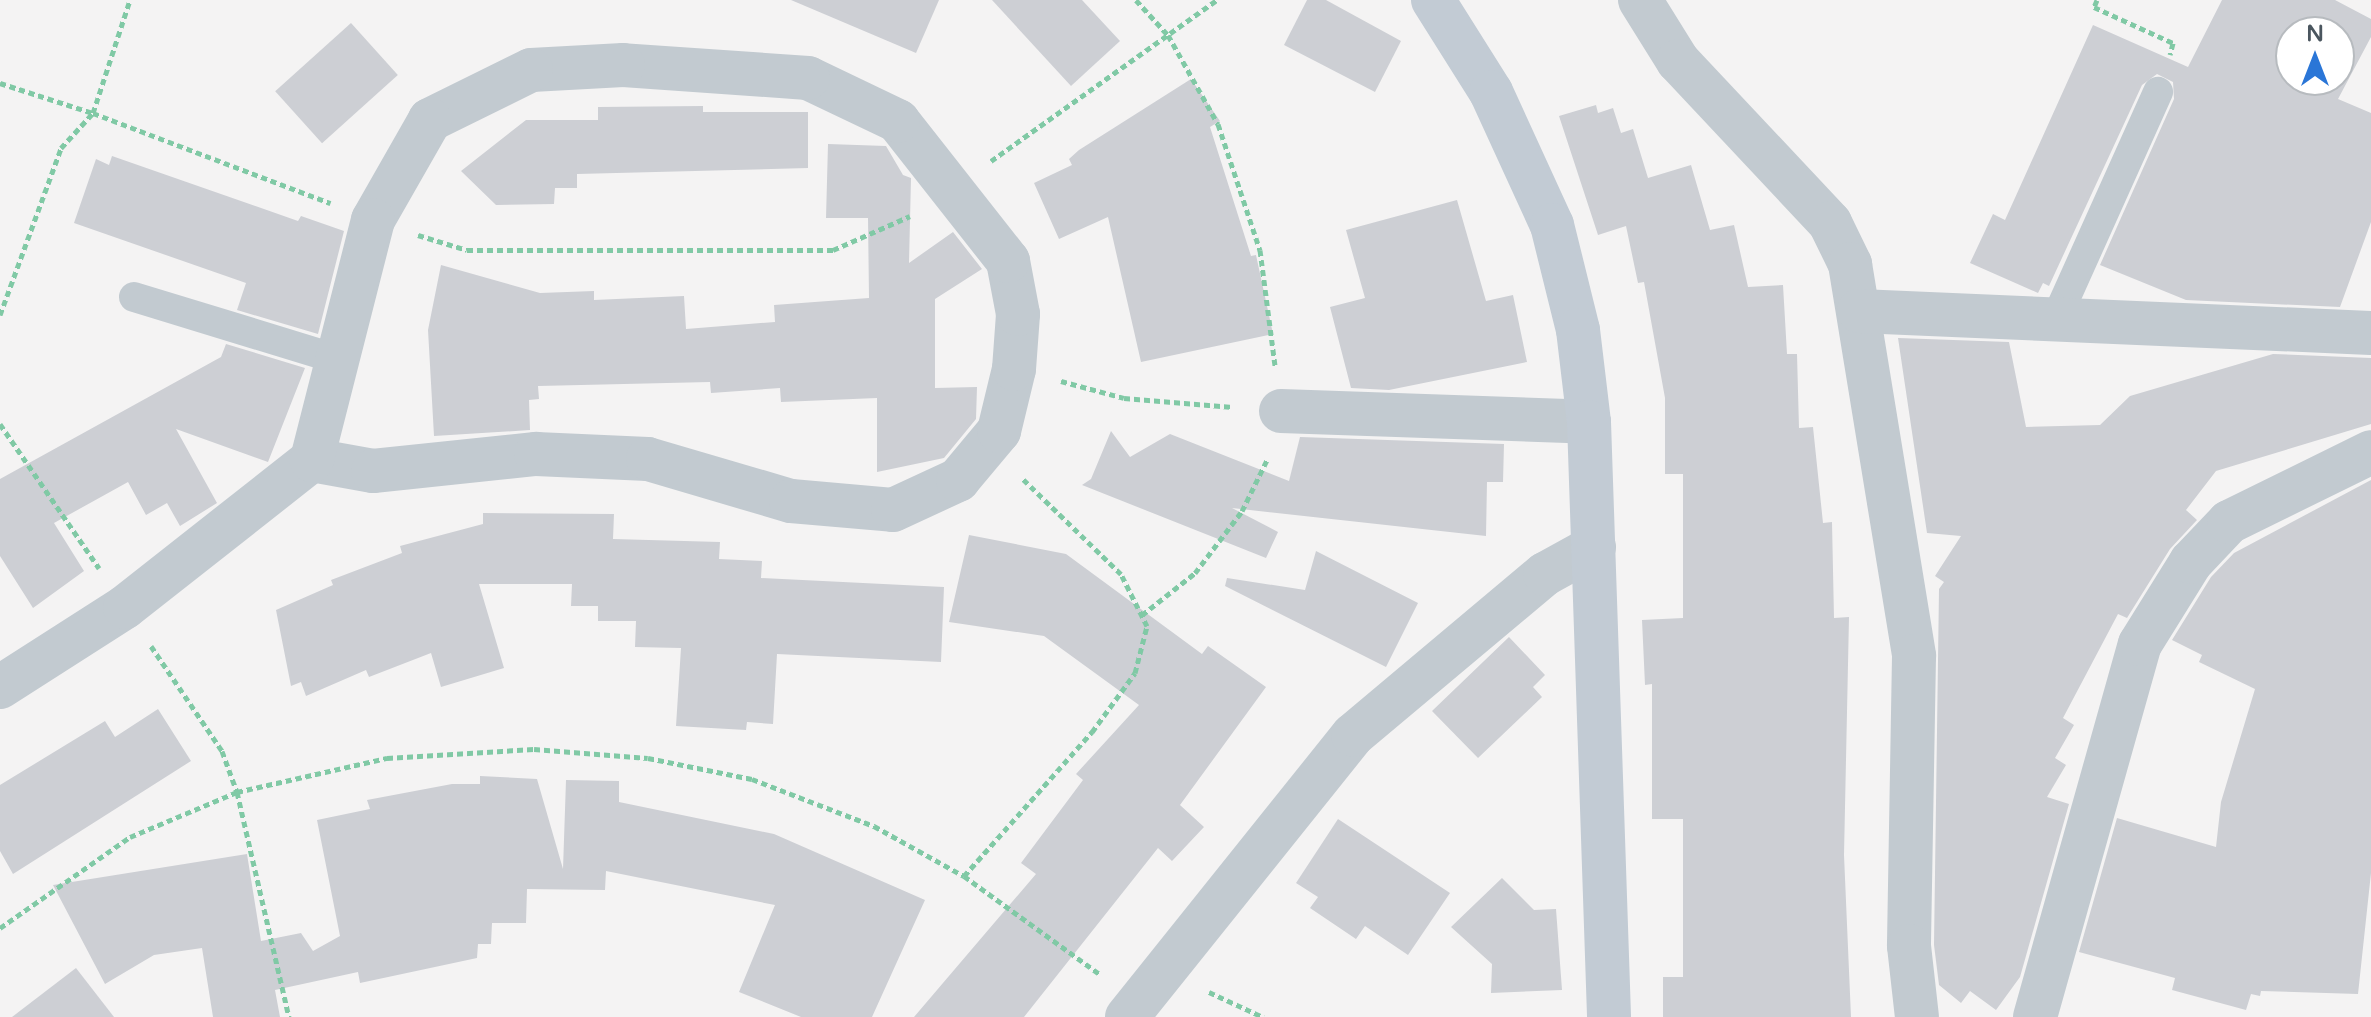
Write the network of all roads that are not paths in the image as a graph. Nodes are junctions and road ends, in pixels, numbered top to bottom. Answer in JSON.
{"nodes":[{"id":1,"x":1433,"y":0,"type":"edge"},
{"id":2,"x":1640,"y":0,"type":"edge"},
{"id":3,"x":2158,"y":92,"type":"road end"},
{"id":4,"x":134,"y":297,"type":"dead end"},
{"id":5,"x":1859,"y":311,"type":"junction"},
{"id":6,"x":2056,"y":319,"type":"junction"},
{"id":7,"x":2371,"y":333,"type":"edge"},
{"id":8,"x":337,"y":359,"type":"junction"},
{"id":9,"x":1281,"y":411,"type":"road end"},
{"id":10,"x":1589,"y":422,"type":"junction"},
{"id":11,"x":2371,"y":452,"type":"edge"},
{"id":12,"x":312,"y":460,"type":"junction"},
{"id":13,"x":1594,"y":547,"type":"junction"},
{"id":14,"x":0,"y":687,"type":"edge"},
{"id":15,"x":1132,"y":1010,"type":"edge"},
{"id":16,"x":1609,"y":1017,"type":"edge"},
{"id":17,"x":1917,"y":1017,"type":"edge"},
{"id":18,"x":2035,"y":1017,"type":"edge"}],
"edges":[{"from":1,"to":10,"type":"street"},
{"from":2,"to":5,"type":"street"},
{"from":3,"to":6,"type":"lane"},
{"from":4,"to":8,"type":"lane"},
{"from":5,"to":6,"type":"street"},
{"from":5,"to":17,"type":"street"},
{"from":6,"to":7,"type":"street"},
{"from":8,"to":12,"type":"street"},
{"from":8,"to":12,"type":"street"},
{"from":9,"to":10,"type":"street"},
{"from":10,"to":13,"type":"street"},
{"from":11,"to":18,"type":"street"},
{"from":12,"to":14,"type":"street"},
{"from":13,"to":15,"type":"street"},
{"from":13,"to":16,"type":"street"}]}
